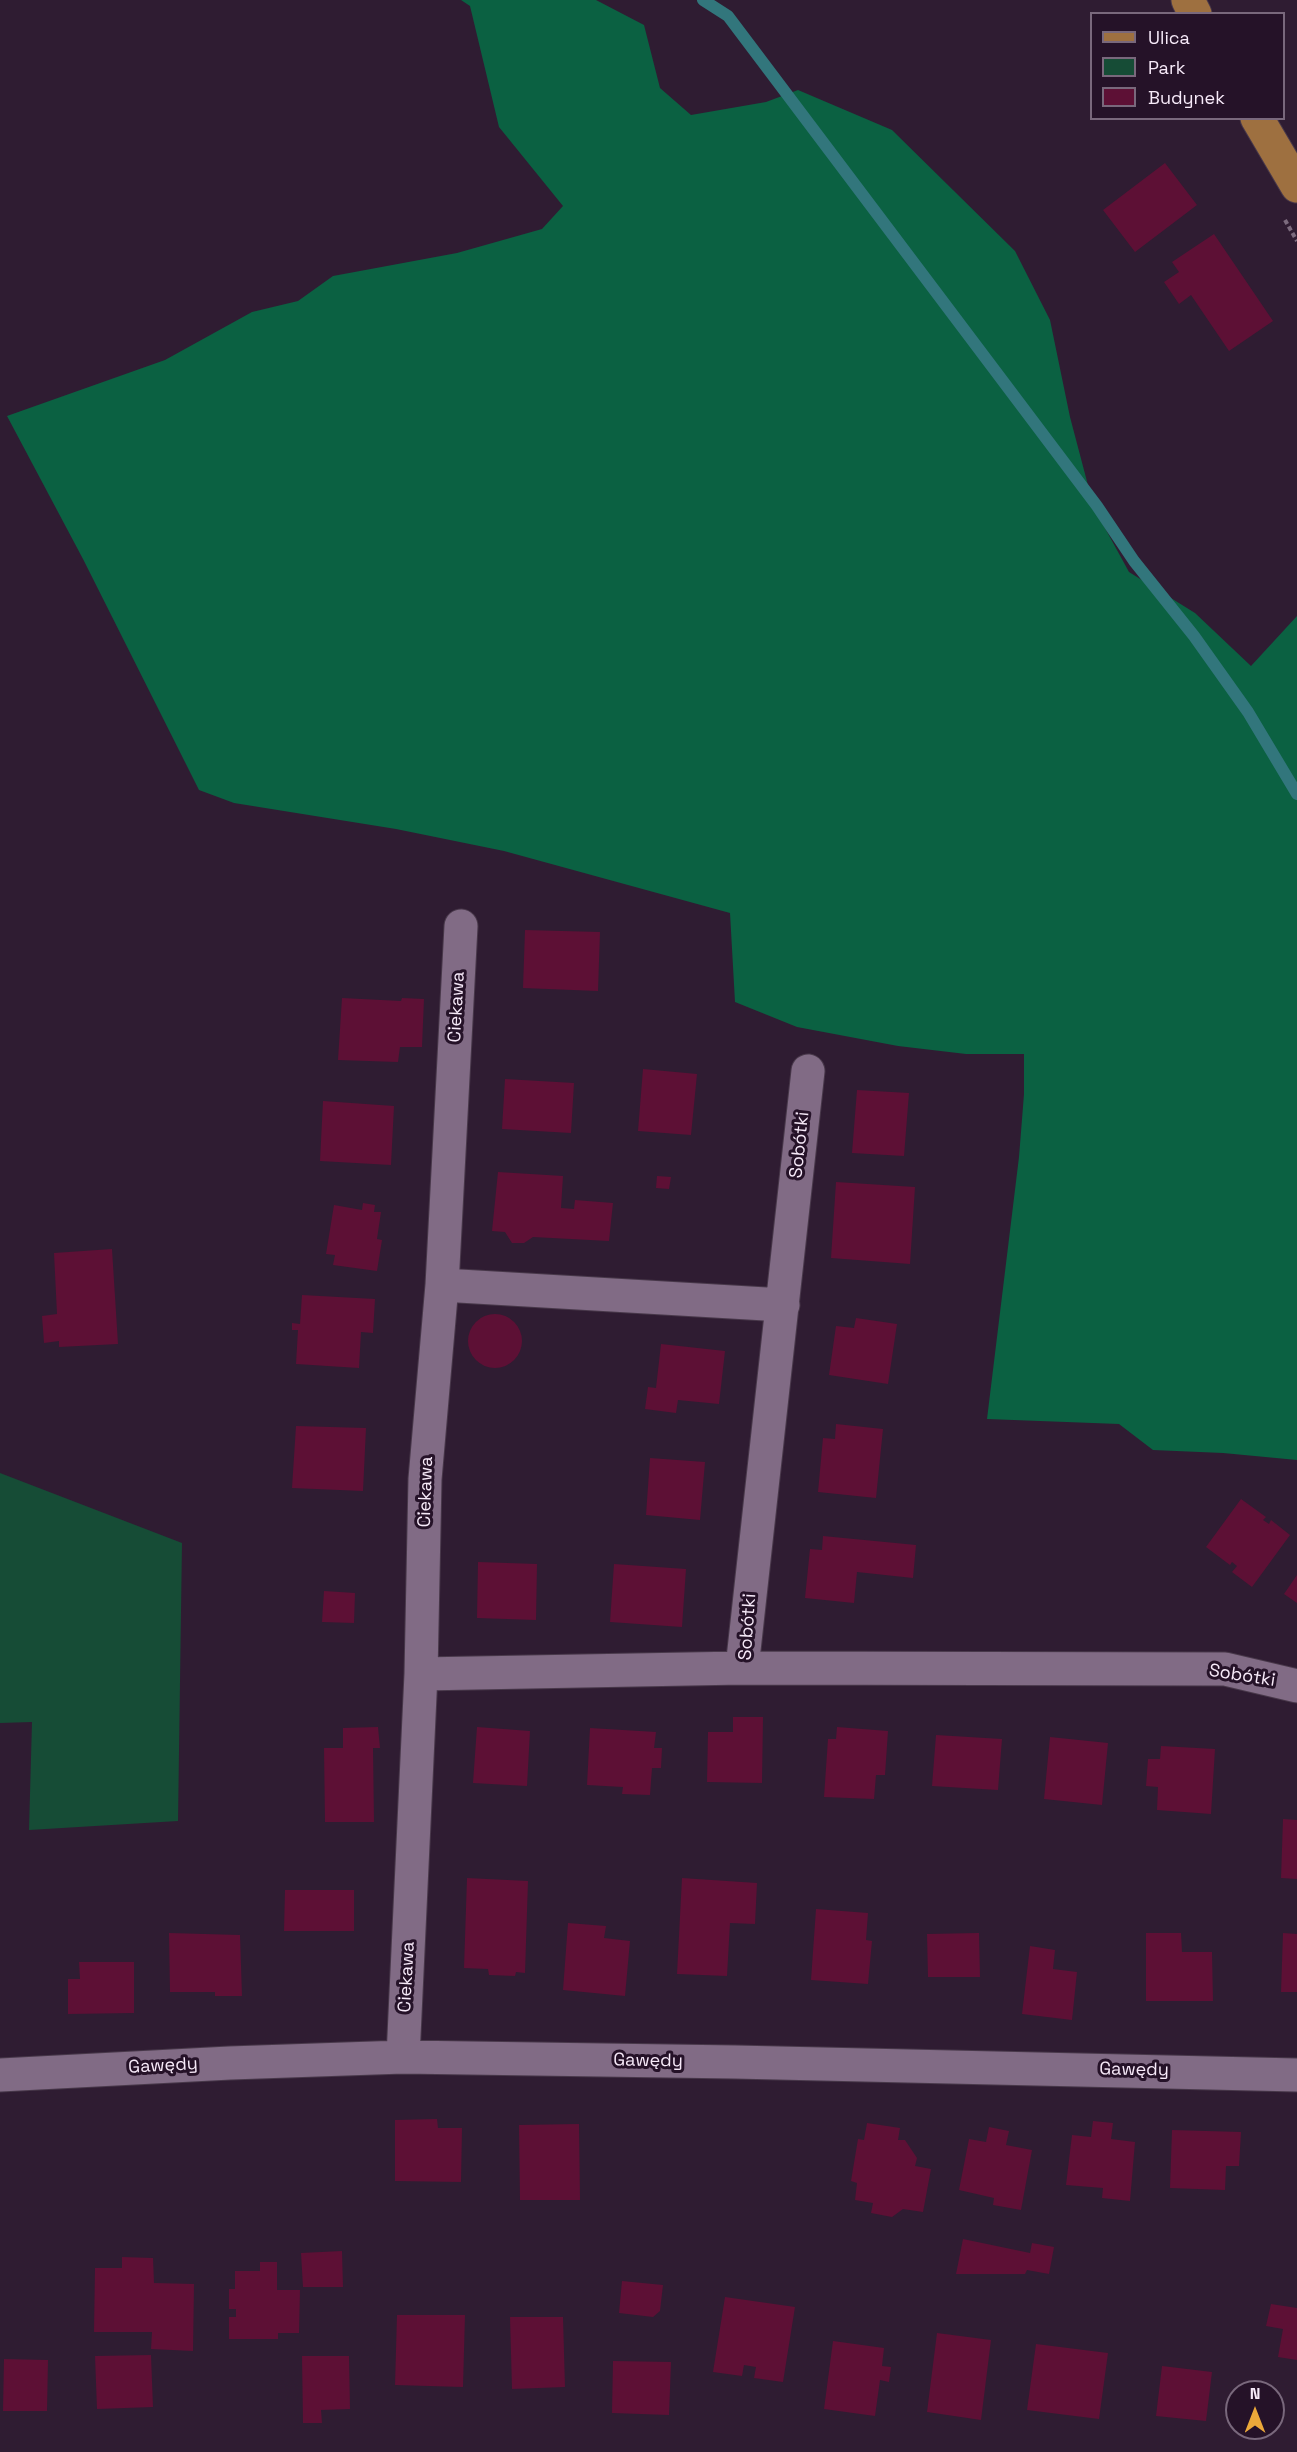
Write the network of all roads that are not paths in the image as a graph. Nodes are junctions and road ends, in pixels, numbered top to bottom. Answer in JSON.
{"nodes":[{"id":1,"x":1258,"y":120,"type":"edge"},
{"id":2,"x":1297,"y":186,"type":"edge"},
{"id":3,"x":461,"y":926,"type":"dead end"},
{"id":4,"x":808,"y":1071,"type":"dead end"},
{"id":5,"x":442,"y":1285,"type":"junction"},
{"id":6,"x":783,"y":1305,"type":"junction"},
{"id":7,"x":742,"y":1668,"type":"junction"},
{"id":8,"x":422,"y":1674,"type":"junction"},
{"id":9,"x":1297,"y":1686,"type":"edge"},
{"id":10,"x":403,"y":2057,"type":"junction"},
{"id":11,"x":0,"y":2074,"type":"edge"},
{"id":12,"x":1297,"y":2075,"type":"edge"}],
"edges":[{"from":1,"to":2,"type":"main road"},
{"from":3,"to":5,"type":"street","name":"Ciekawa"},
{"from":4,"to":6,"type":"street","name":"Sobótki"},
{"from":5,"to":6,"type":"street"},
{"from":5,"to":8,"type":"street","name":"Ciekawa"},
{"from":6,"to":7,"type":"street","name":"Sobótki"},
{"from":7,"to":8,"type":"street"},
{"from":7,"to":9,"type":"street","name":"Sobótki"},
{"from":8,"to":10,"type":"street","name":"Ciekawa"},
{"from":10,"to":11,"type":"street","name":"Gawędy"},
{"from":10,"to":12,"type":"street","name":"Gawędy"}]}
